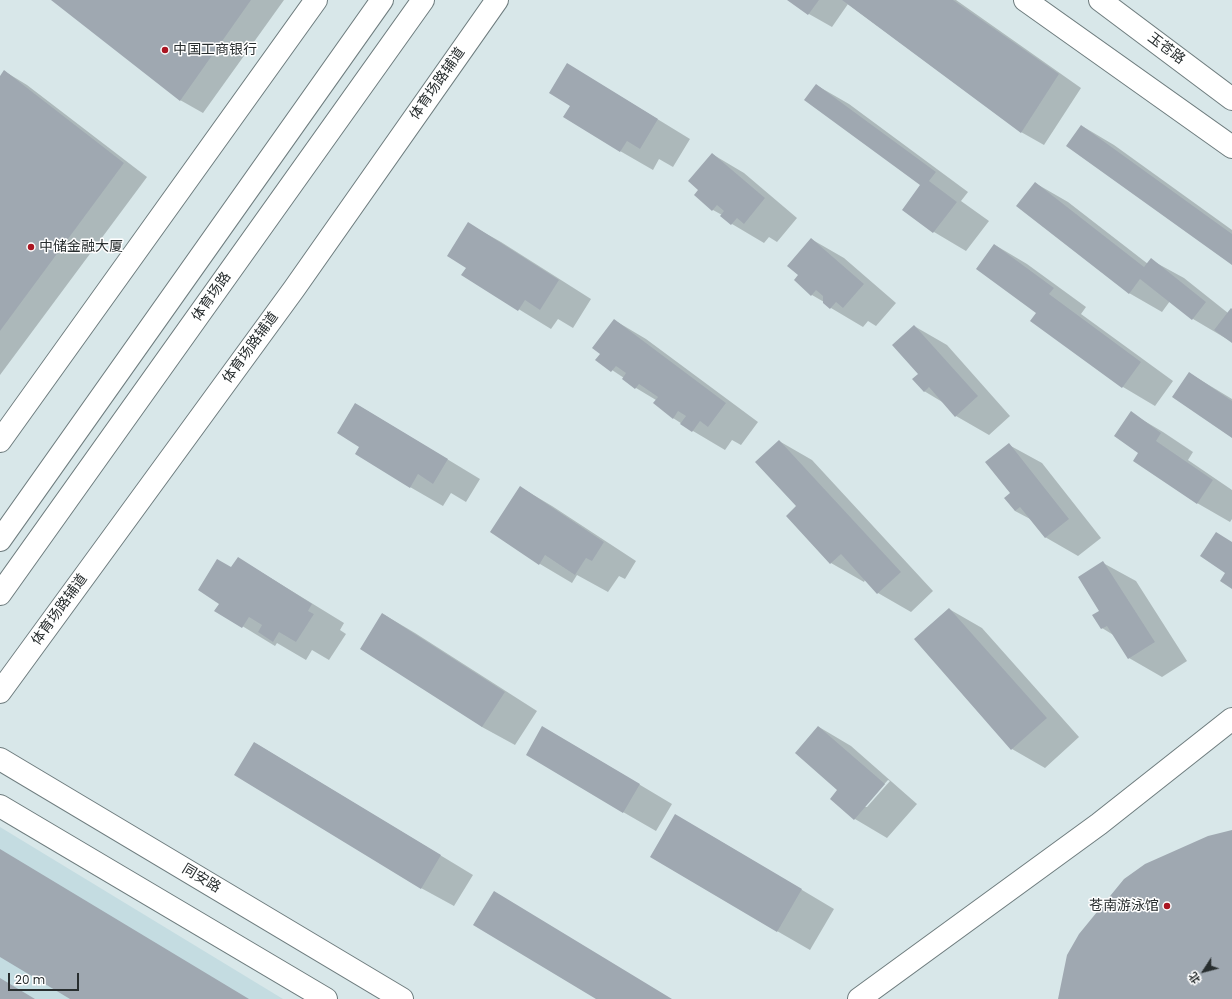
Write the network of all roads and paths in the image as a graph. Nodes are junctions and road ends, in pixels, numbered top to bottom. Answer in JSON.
{"nodes":[{"id":1,"x":316,"y":0,"type":"edge"},
{"id":2,"x":382,"y":0,"type":"edge"},
{"id":3,"x":423,"y":0,"type":"edge"},
{"id":4,"x":497,"y":0,"type":"edge"},
{"id":5,"x":1025,"y":0,"type":"edge"},
{"id":6,"x":1100,"y":0,"type":"edge"},
{"id":7,"x":1232,"y":99,"type":"edge"},
{"id":8,"x":1232,"y":148,"type":"edge"},
{"id":9,"x":0,"y":441,"type":"edge"},
{"id":10,"x":0,"y":540,"type":"edge"},
{"id":11,"x":0,"y":594,"type":"edge"},
{"id":12,"x":0,"y":692,"type":"edge"},
{"id":13,"x":1232,"y":719,"type":"edge"},
{"id":14,"x":0,"y":760,"type":"edge"},
{"id":15,"x":0,"y":806,"type":"edge"},
{"id":16,"x":326,"y":999,"type":"edge"},
{"id":17,"x":402,"y":999,"type":"edge"},
{"id":18,"x":859,"y":999,"type":"edge"}],
"edges":[{"from":1,"to":9,"type":"street"},
{"from":2,"to":10,"type":"street"},
{"from":3,"to":11,"type":"street","name":"体育场路"},
{"from":4,"to":12,"type":"street","name":"体育场路辅道"},
{"from":5,"to":8,"type":"street"},
{"from":6,"to":7,"type":"street","name":"玉苍路"},
{"from":13,"to":18,"type":"street"},
{"from":14,"to":17,"type":"street","name":"同安路"},
{"from":15,"to":16,"type":"street"}]}
